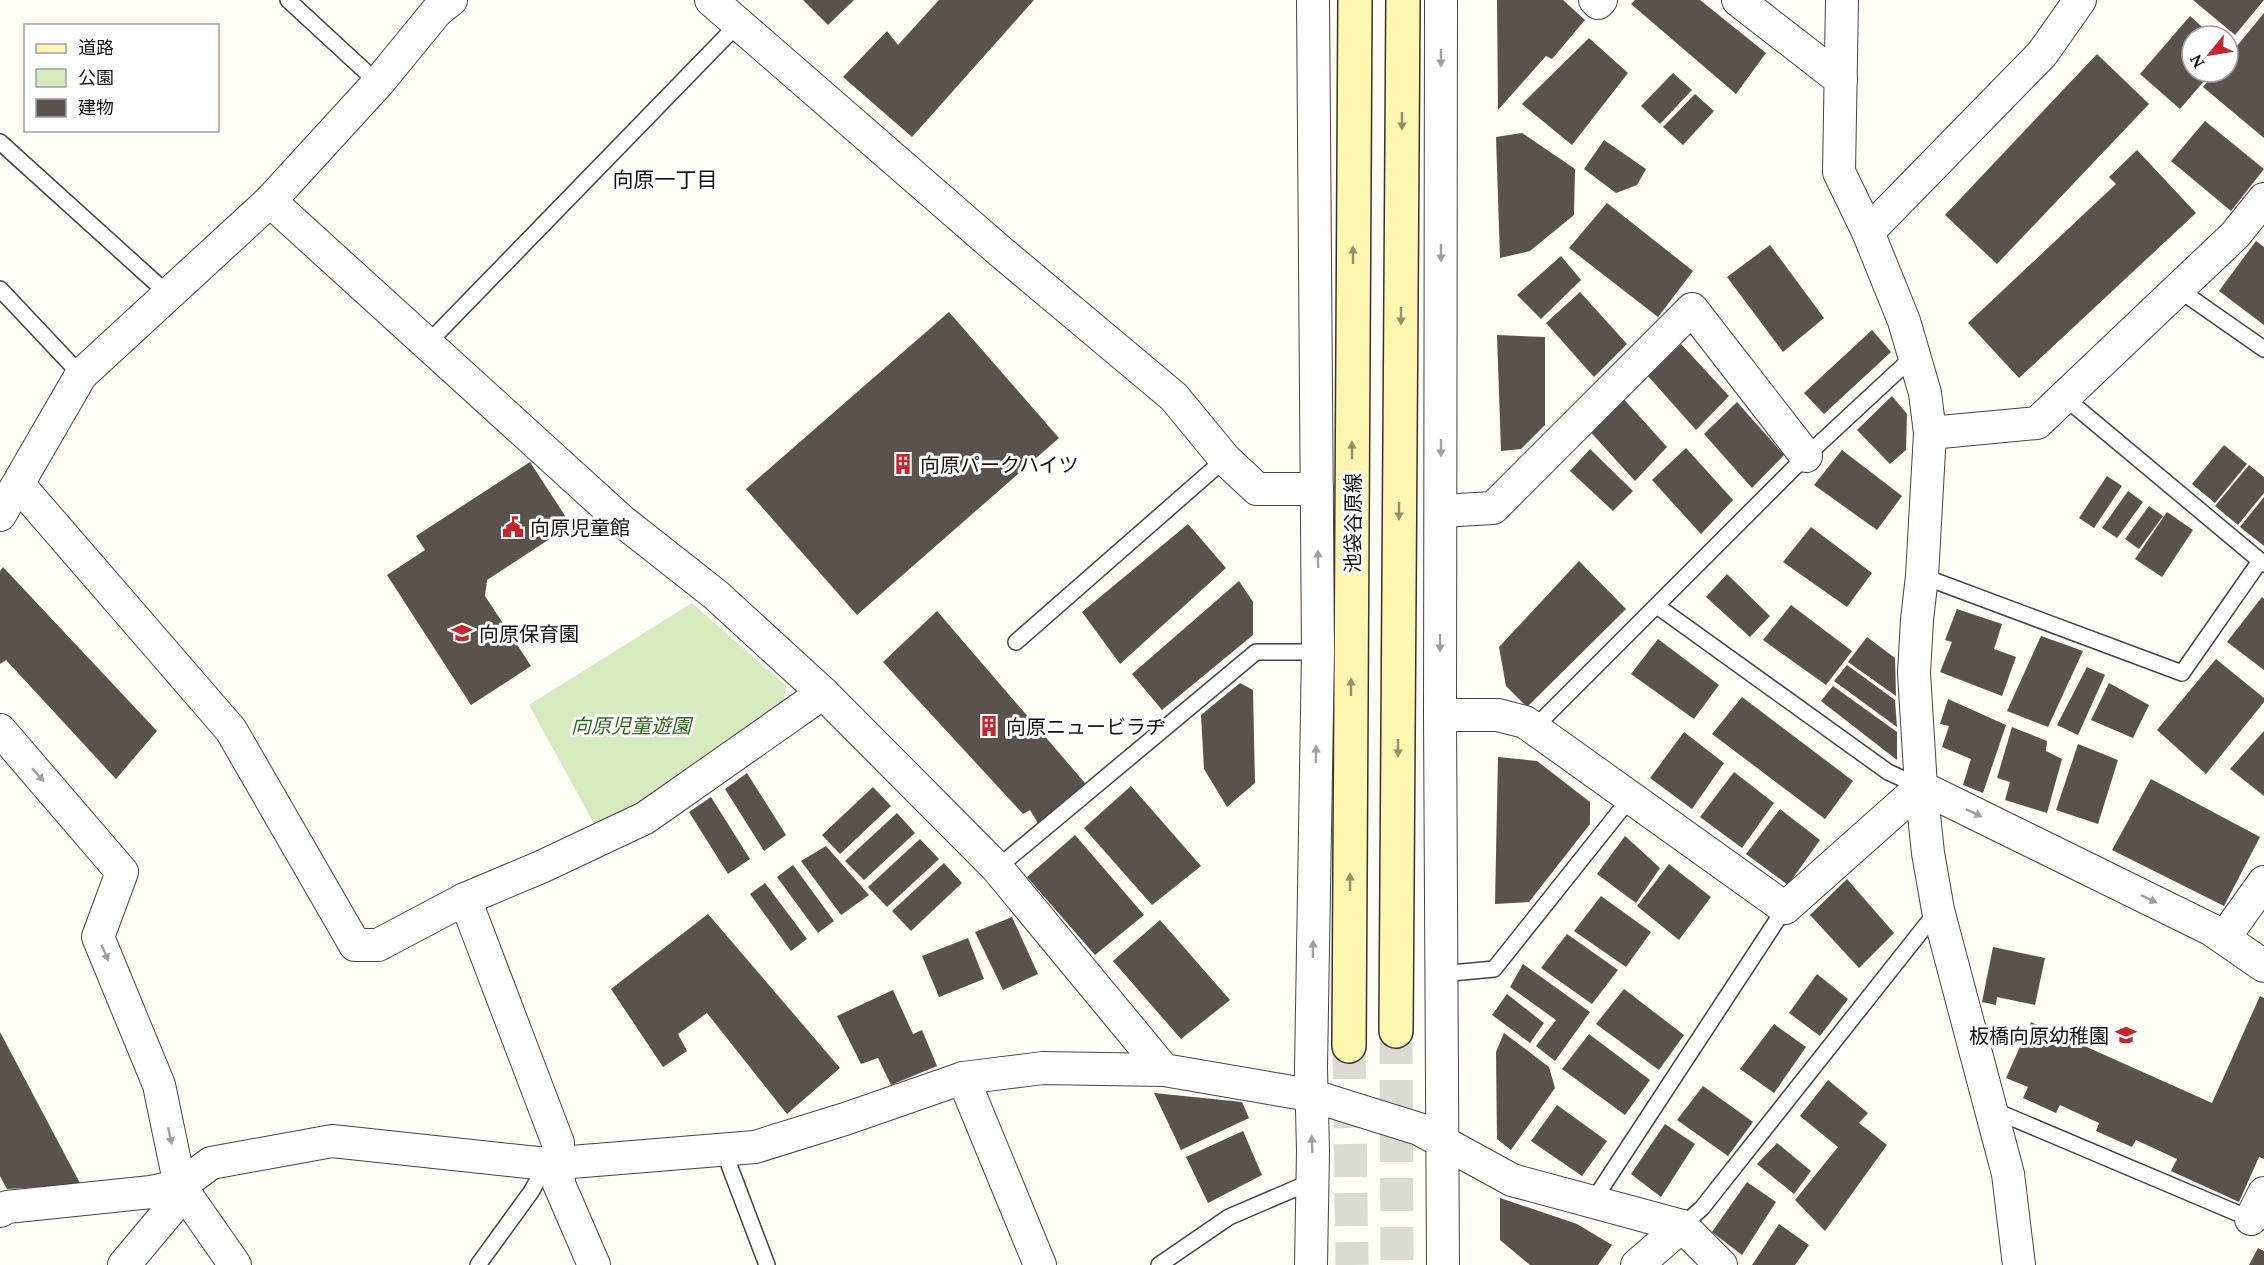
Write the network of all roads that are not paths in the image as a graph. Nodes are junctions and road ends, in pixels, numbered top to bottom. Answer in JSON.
{"nodes":[{"id":1,"x":288,"y":0,"type":"edge"},
{"id":2,"x":451,"y":0,"type":"edge"},
{"id":3,"x":711,"y":0,"type":"edge"},
{"id":4,"x":1314,"y":0,"type":"edge"},
{"id":5,"x":1354,"y":0,"type":"edge"},
{"id":6,"x":1403,"y":0,"type":"edge"},
{"id":7,"x":1441,"y":0,"type":"edge"},
{"id":8,"x":1595,"y":0,"type":"edge"},
{"id":9,"x":1601,"y":0,"type":"edge"},
{"id":10,"x":1738,"y":0,"type":"edge"},
{"id":11,"x":1842,"y":0,"type":"edge"},
{"id":12,"x":2080,"y":0,"type":"edge"},
{"id":13,"x":739,"y":23,"type":"junction"},
{"id":14,"x":1841,"y":80,"type":"junction"},
{"id":15,"x":378,"y":83,"type":"junction"},
{"id":16,"x":0,"y":142,"type":"edge"},
{"id":17,"x":2264,"y":199,"type":"edge"},
{"id":18,"x":270,"y":201,"type":"junction"},
{"id":19,"x":1868,"y":232,"type":"junction"},
{"id":20,"x":0,"y":289,"type":"edge"},
{"id":21,"x":2178,"y":289,"type":"junction"},
{"id":22,"x":168,"y":294,"type":"junction"},
{"id":23,"x":427,"y":344,"type":"junction"},
{"id":24,"x":2264,"y":349,"type":"edge"},
{"id":25,"x":1915,"y":356,"type":"junction"},
{"id":26,"x":81,"y":375,"type":"junction"},
{"id":27,"x":2064,"y":397,"type":"junction"},
{"id":28,"x":1930,"y":433,"type":"junction"},
{"id":29,"x":1806,"y":456,"type":"junction"},
{"id":30,"x":1225,"y":459,"type":"junction"},
{"id":31,"x":19,"y":485,"type":"junction"},
{"id":32,"x":1317,"y":489,"type":"junction"},
{"id":33,"x":1441,"y":511,"type":"junction"},
{"id":34,"x":0,"y":515,"type":"edge"},
{"id":35,"x":2262,"y":562,"type":"edge"},
{"id":36,"x":1923,"y":576,"type":"junction"},
{"id":37,"x":1657,"y":606,"type":"junction"},
{"id":38,"x":1016,"y":642,"type":"dead end"},
{"id":39,"x":1318,"y":652,"type":"junction"},
{"id":40,"x":823,"y":693,"type":"junction"},
{"id":41,"x":1440,"y":715,"type":"junction"},
{"id":42,"x":1534,"y":728,"type":"junction"},
{"id":43,"x":0,"y":730,"type":"edge"},
{"id":44,"x":1921,"y":787,"type":"junction"},
{"id":45,"x":1631,"y":797,"type":"junction"},
{"id":46,"x":997,"y":868,"type":"junction"},
{"id":47,"x":2264,"y":882,"type":"edge"},
{"id":48,"x":465,"y":899,"type":"junction"},
{"id":49,"x":1785,"y":908,"type":"junction"},
{"id":50,"x":1938,"y":910,"type":"junction"},
{"id":51,"x":2223,"y":938,"type":"junction"},
{"id":52,"x":2264,"y":966,"type":"edge"},
{"id":53,"x":1441,"y":974,"type":"junction"},
{"id":54,"x":1396,"y":1031,"type":"tunnel mouth"},
{"id":55,"x":1349,"y":1046,"type":"tunnel mouth"},
{"id":56,"x":1164,"y":1070,"type":"junction"},
{"id":57,"x":963,"y":1078,"type":"junction"},
{"id":58,"x":1310,"y":1095,"type":"junction"},
{"id":59,"x":1989,"y":1108,"type":"junction"},
{"id":60,"x":1442,"y":1143,"type":"junction"},
{"id":61,"x":723,"y":1149,"type":"junction"},
{"id":62,"x":553,"y":1163,"type":"junction"},
{"id":63,"x":1313,"y":1181,"type":"junction"},
{"id":64,"x":180,"y":1186,"type":"junction"},
{"id":65,"x":1593,"y":1201,"type":"junction"},
{"id":66,"x":2257,"y":1206,"type":"edge"},
{"id":67,"x":0,"y":1211,"type":"edge"},
{"id":68,"x":1682,"y":1226,"type":"junction"},
{"id":69,"x":124,"y":1265,"type":"edge"},
{"id":70,"x":235,"y":1265,"type":"edge"},
{"id":71,"x":478,"y":1265,"type":"edge"},
{"id":72,"x":594,"y":1265,"type":"edge"},
{"id":73,"x":767,"y":1265,"type":"edge"},
{"id":74,"x":1040,"y":1265,"type":"edge"},
{"id":75,"x":1159,"y":1265,"type":"edge"},
{"id":76,"x":1311,"y":1265,"type":"edge"},
{"id":77,"x":1443,"y":1265,"type":"edge"},
{"id":78,"x":1637,"y":1265,"type":"edge"},
{"id":79,"x":1721,"y":1265,"type":"edge"},
{"id":80,"x":2019,"y":1265,"type":"edge"}],
"edges":[{"from":1,"to":15,"type":"lane"},
{"from":2,"to":15,"type":"street"},
{"from":3,"to":13,"type":"street"},
{"from":4,"to":32,"type":"street"},
{"from":55,"to":5,"type":"main road","name":"池袋谷原線","one_way":true},
{"from":6,"to":54,"type":"main road","one_way":true},
{"from":7,"to":33,"type":"street","one_way":true},
{"from":8,"to":9,"type":"street"},
{"from":10,"to":14,"type":"street"},
{"from":11,"to":14,"type":"street"},
{"from":12,"to":19,"type":"street"},
{"from":13,"to":23,"type":"lane"},
{"from":13,"to":30,"type":"street"},
{"from":14,"to":19,"type":"street"},
{"from":15,"to":18,"type":"street"},
{"from":16,"to":22,"type":"lane"},
{"from":17,"to":21,"type":"street"},
{"from":18,"to":22,"type":"street"},
{"from":18,"to":23,"type":"street"},
{"from":19,"to":25,"type":"street"},
{"from":20,"to":26,"type":"lane"},
{"from":21,"to":24,"type":"lane"},
{"from":21,"to":27,"type":"street"},
{"from":22,"to":26,"type":"street"},
{"from":23,"to":40,"type":"street"},
{"from":25,"to":28,"type":"street"},
{"from":25,"to":29,"type":"lane"},
{"from":26,"to":31,"type":"street"},
{"from":27,"to":28,"type":"street"},
{"from":27,"to":35,"type":"lane"},
{"from":28,"to":36,"type":"street"},
{"from":29,"to":33,"type":"street"},
{"from":29,"to":37,"type":"lane"},
{"from":30,"to":32,"type":"street"},
{"from":30,"to":38,"type":"lane"},
{"from":31,"to":34,"type":"street"},
{"from":31,"to":48,"type":"street"},
{"from":39,"to":32,"type":"street","one_way":true},
{"from":33,"to":41,"type":"street","one_way":true},
{"from":35,"to":36,"type":"lane"},
{"from":36,"to":44,"type":"street"},
{"from":37,"to":42,"type":"lane"},
{"from":37,"to":44,"type":"lane"},
{"from":39,"to":46,"type":"lane"},
{"from":58,"to":39,"type":"street","one_way":true},
{"from":40,"to":46,"type":"street"},
{"from":40,"to":48,"type":"street"},
{"from":41,"to":42,"type":"street"},
{"from":41,"to":53,"type":"street"},
{"from":42,"to":45,"type":"street"},
{"from":43,"to":64,"type":"street","one_way":true},
{"from":44,"to":49,"type":"street"},
{"from":44,"to":50,"type":"street"},
{"from":44,"to":51,"type":"street","one_way":true},
{"from":45,"to":49,"type":"street"},
{"from":45,"to":53,"type":"lane"},
{"from":46,"to":56,"type":"street"},
{"from":47,"to":51,"type":"street"},
{"from":48,"to":62,"type":"street"},
{"from":49,"to":65,"type":"lane"},
{"from":50,"to":59,"type":"street"},
{"from":50,"to":68,"type":"lane"},
{"from":51,"to":52,"type":"street"},
{"from":53,"to":60,"type":"street"},
{"from":56,"to":57,"type":"street"},
{"from":56,"to":58,"type":"street"},
{"from":57,"to":61,"type":"street"},
{"from":57,"to":74,"type":"street"},
{"from":58,"to":60,"type":"street"},
{"from":63,"to":58,"type":"street","one_way":true},
{"from":59,"to":66,"type":"lane"},
{"from":59,"to":80,"type":"street"},
{"from":60,"to":65,"type":"street"},
{"from":60,"to":77,"type":"street"},
{"from":61,"to":62,"type":"street"},
{"from":61,"to":73,"type":"lane"},
{"from":62,"to":64,"type":"street"},
{"from":62,"to":71,"type":"lane"},
{"from":62,"to":72,"type":"street"},
{"from":63,"to":75,"type":"lane"},
{"from":63,"to":76,"type":"street"},
{"from":64,"to":67,"type":"street"},
{"from":64,"to":69,"type":"street"},
{"from":64,"to":70,"type":"street"},
{"from":65,"to":68,"type":"street"},
{"from":68,"to":78,"type":"street"},
{"from":68,"to":79,"type":"street"}]}
